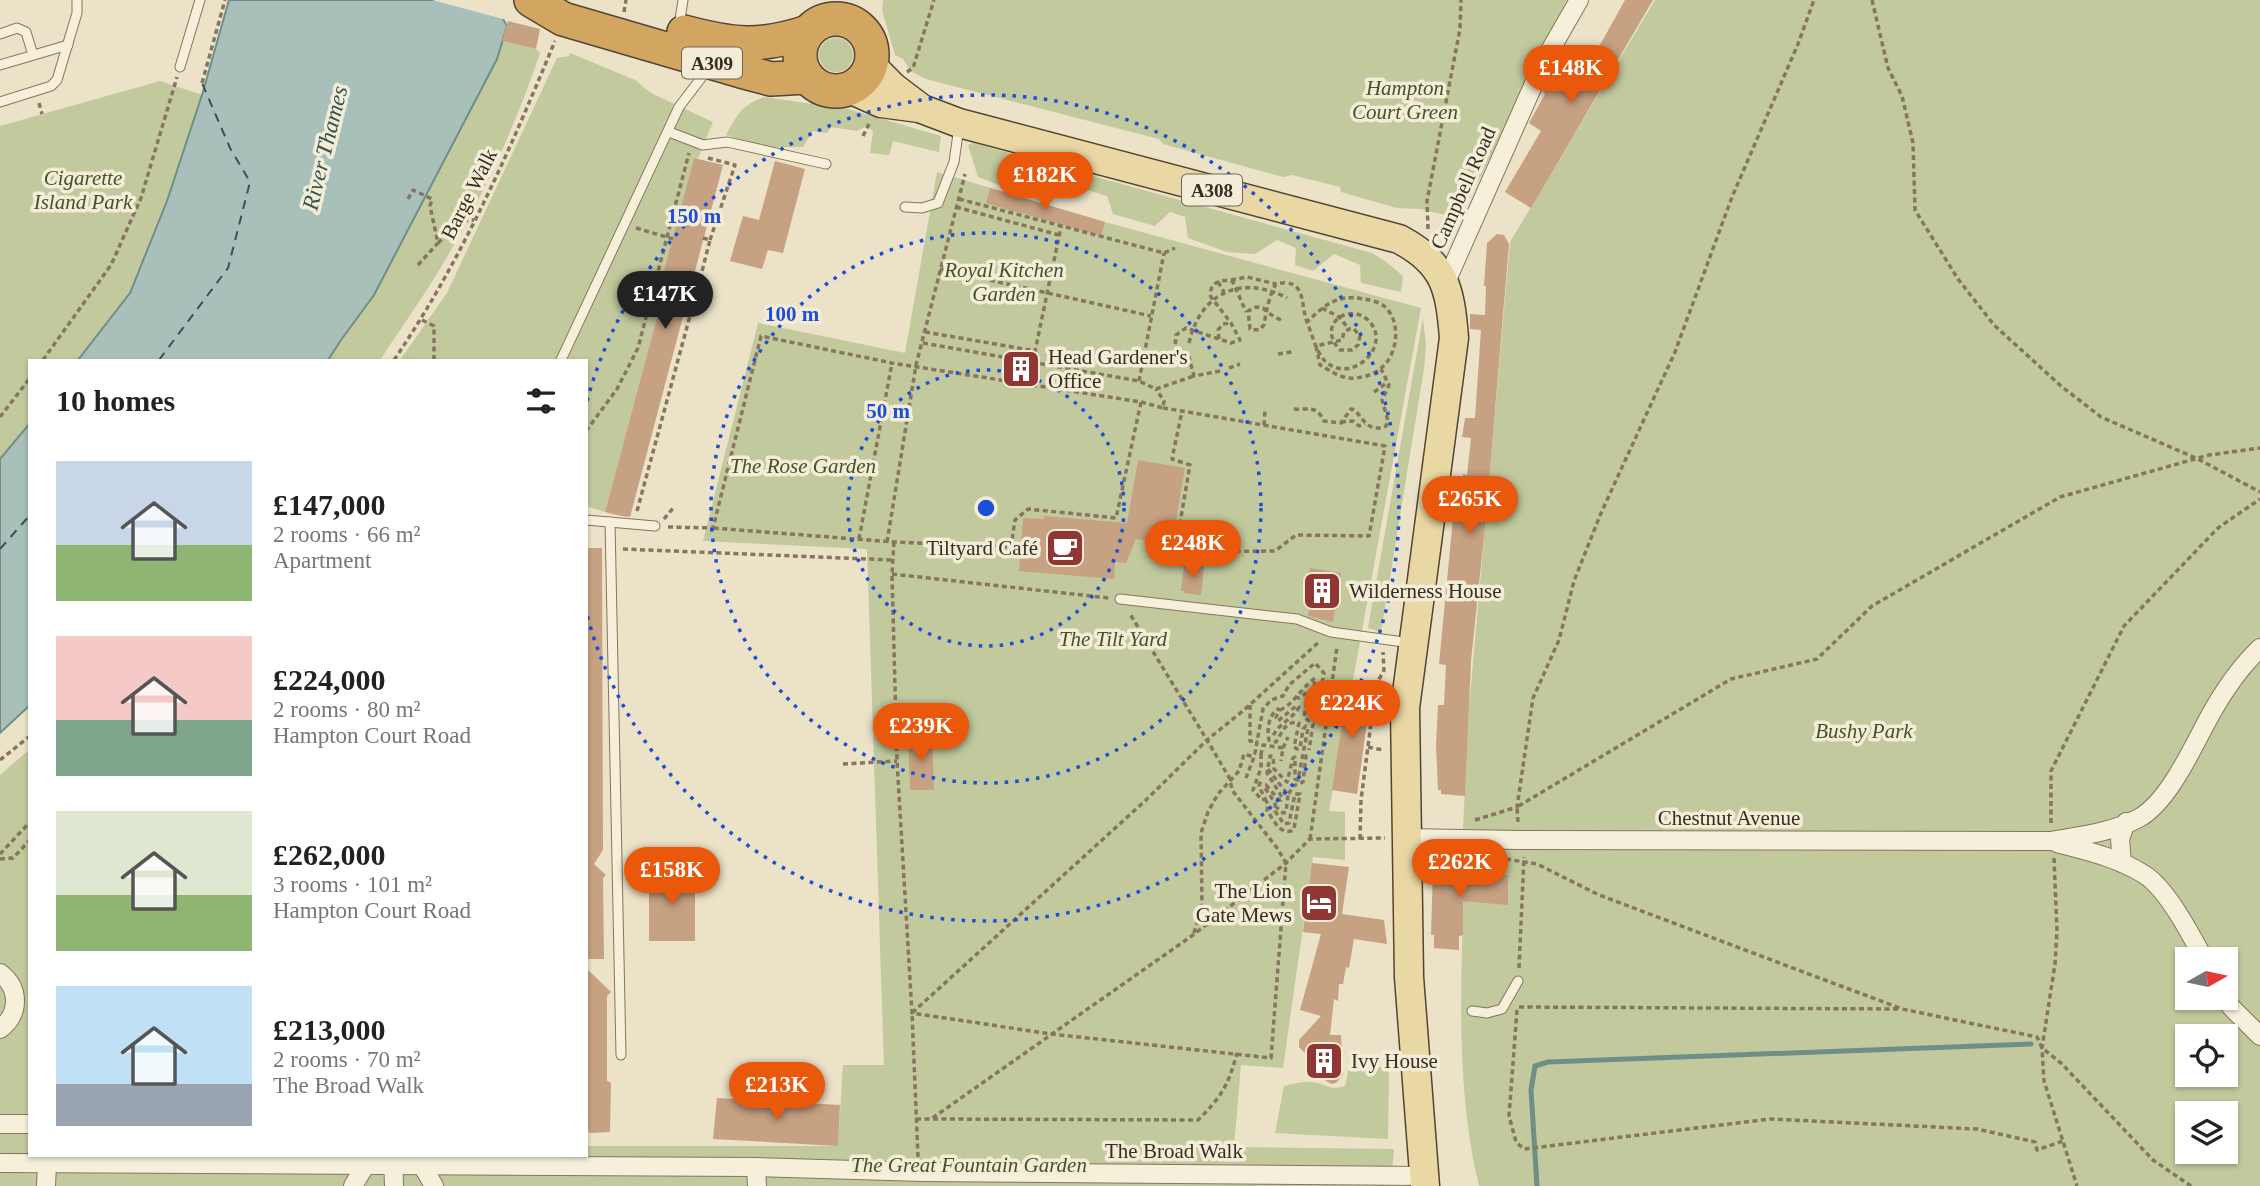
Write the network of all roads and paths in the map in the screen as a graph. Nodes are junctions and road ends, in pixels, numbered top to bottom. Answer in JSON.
{"nodes":[{"id":1,"x":77,"y":0,"type":"edge"},
{"id":2,"x":201,"y":0,"type":"edge"},
{"id":3,"x":225,"y":0,"type":"edge"},
{"id":4,"x":531,"y":0,"type":"edge"},
{"id":5,"x":570,"y":0,"type":"edge"},
{"id":6,"x":934,"y":0,"type":"edge"},
{"id":7,"x":1461,"y":0,"type":"edge"},
{"id":8,"x":1579,"y":0,"type":"edge"},
{"id":9,"x":1814,"y":0,"type":"edge"},
{"id":10,"x":1872,"y":0,"type":"edge"},
{"id":11,"x":681,"y":15,"type":"edge"},
{"id":12,"x":863,"y":16,"type":"edge"},
{"id":13,"x":819,"y":18,"type":"edge"},
{"id":14,"x":0,"y":34,"type":"edge"},
{"id":15,"x":558,"y":35,"type":"dead end"},
{"id":16,"x":68,"y":45,"type":"junction"},
{"id":17,"x":33,"y":55,"type":"junction"},
{"id":18,"x":713,"y":63,"type":"junction"},
{"id":19,"x":0,"y":65,"type":"edge"},
{"id":20,"x":180,"y":67,"type":"joint"},
{"id":21,"x":909,"y":71,"type":"dead end"},
{"id":22,"x":807,"y":77,"type":"junction"},
{"id":23,"x":861,"y":77,"type":"junction"},
{"id":24,"x":202,"y":83,"type":"dead end"},
{"id":25,"x":0,"y":102,"type":"edge"},
{"id":26,"x":959,"y":123,"type":"junction"},
{"id":27,"x":669,"y":132,"type":"junction"},
{"id":28,"x":826,"y":164,"type":"dead end"},
{"id":29,"x":965,"y":165,"type":"dead end"},
{"id":30,"x":408,"y":199,"type":"dead end"},
{"id":31,"x":959,"y":199,"type":"junction"},
{"id":32,"x":905,"y":206,"type":"dead end"},
{"id":33,"x":956,"y":207,"type":"junction"},
{"id":34,"x":474,"y":220,"type":"junction"},
{"id":35,"x":624,"y":224,"type":"junction"},
{"id":36,"x":1061,"y":227,"type":"junction"},
{"id":37,"x":1059,"y":235,"type":"junction"},
{"id":38,"x":666,"y":237,"type":"junction"},
{"id":39,"x":703,"y":238,"type":"dead end"},
{"id":40,"x":673,"y":239,"type":"dead end"},
{"id":41,"x":710,"y":240,"type":"junction"},
{"id":42,"x":438,"y":243,"type":"junction"},
{"id":43,"x":1175,"y":248,"type":"dead end"},
{"id":44,"x":1164,"y":253,"type":"junction"},
{"id":45,"x":418,"y":265,"type":"dead end"},
{"id":46,"x":940,"y":269,"type":"junction"},
{"id":47,"x":1438,"y":271,"type":"junction"},
{"id":48,"x":700,"y":279,"type":"junction"},
{"id":49,"x":707,"y":281,"type":"dead end"},
{"id":50,"x":1230,"y":281,"type":"junction"},
{"id":51,"x":1218,"y":282,"type":"junction"},
{"id":52,"x":1276,"y":284,"type":"junction"},
{"id":53,"x":1224,"y":292,"type":"junction"},
{"id":54,"x":1047,"y":293,"type":"junction"},
{"id":55,"x":1287,"y":298,"type":"dead end"},
{"id":56,"x":1322,"y":308,"type":"junction"},
{"id":57,"x":1268,"y":312,"type":"junction"},
{"id":58,"x":1247,"y":314,"type":"junction"},
{"id":59,"x":1152,"y":316,"type":"junction"},
{"id":60,"x":1339,"y":317,"type":"junction"},
{"id":61,"x":422,"y":320,"type":"junction"},
{"id":62,"x":1281,"y":320,"type":"dead end"},
{"id":63,"x":1307,"y":322,"type":"junction"},
{"id":64,"x":1231,"y":323,"type":"junction"},
{"id":65,"x":1349,"y":329,"type":"junction"},
{"id":66,"x":925,"y":332,"type":"junction"},
{"id":67,"x":1219,"y":340,"type":"junction"},
{"id":68,"x":923,"y":342,"type":"junction"},
{"id":69,"x":1332,"y":342,"type":"junction"},
{"id":70,"x":1189,"y":343,"type":"dead end"},
{"id":71,"x":1316,"y":345,"type":"junction"},
{"id":72,"x":1036,"y":351,"type":"junction"},
{"id":73,"x":1292,"y":352,"type":"dead end"},
{"id":74,"x":1278,"y":354,"type":"dead end"},
{"id":75,"x":44,"y":359,"type":"edge"},
{"id":76,"x":395,"y":359,"type":"edge"},
{"id":77,"x":433,"y":359,"type":"edge"},
{"id":78,"x":561,"y":359,"type":"edge"},
{"id":79,"x":1033,"y":361,"type":"junction"},
{"id":80,"x":892,"y":363,"type":"junction"},
{"id":81,"x":1240,"y":364,"type":"dead end"},
{"id":82,"x":916,"y":365,"type":"junction"},
{"id":83,"x":1229,"y":368,"type":"dead end"},
{"id":84,"x":1381,"y":369,"type":"junction"},
{"id":85,"x":1220,"y":371,"type":"dead end"},
{"id":86,"x":1194,"y":376,"type":"junction"},
{"id":87,"x":28,"y":381,"type":"edge"},
{"id":88,"x":1139,"y":381,"type":"junction"},
{"id":89,"x":1388,"y":382,"type":"junction"},
{"id":90,"x":1156,"y":389,"type":"junction"},
{"id":91,"x":1374,"y":392,"type":"dead end"},
{"id":92,"x":1141,"y":402,"type":"junction"},
{"id":93,"x":1163,"y":408,"type":"junction"},
{"id":94,"x":1294,"y":409,"type":"dead end"},
{"id":95,"x":1265,"y":410,"type":"dead end"},
{"id":96,"x":1182,"y":411,"type":"junction"},
{"id":97,"x":0,"y":417,"type":"edge"},
{"id":98,"x":1341,"y":422,"type":"junction"},
{"id":99,"x":1365,"y":424,"type":"junction"},
{"id":100,"x":1264,"y":425,"type":"junction"},
{"id":101,"x":588,"y":428,"type":"edge"},
{"id":102,"x":2260,"y":448,"type":"edge"},
{"id":103,"x":2199,"y":458,"type":"junction"},
{"id":104,"x":2260,"y":492,"type":"edge"},
{"id":105,"x":2260,"y":499,"type":"edge"},
{"id":106,"x":588,"y":520,"type":"edge"},
{"id":107,"x":610,"y":522,"type":"junction"},
{"id":108,"x":633,"y":524,"type":"junction"},
{"id":109,"x":655,"y":526,"type":"joint"},
{"id":110,"x":713,"y":528,"type":"junction"},
{"id":111,"x":859,"y":539,"type":"junction"},
{"id":112,"x":887,"y":542,"type":"junction"},
{"id":113,"x":894,"y":542,"type":"junction"},
{"id":114,"x":610,"y":548,"type":"junction"},
{"id":115,"x":1012,"y":548,"type":"junction"},
{"id":116,"x":1021,"y":548,"type":"dead end"},
{"id":117,"x":892,"y":560,"type":"junction"},
{"id":118,"x":892,"y":574,"type":"junction"},
{"id":119,"x":1120,"y":599,"type":"junction"},
{"id":120,"x":1335,"y":632,"type":"junction"},
{"id":121,"x":1399,"y":641,"type":"junction"},
{"id":122,"x":2260,"y":648,"type":"edge"},
{"id":123,"x":1294,"y":697,"type":"junction"},
{"id":124,"x":1250,"y":705,"type":"junction"},
{"id":125,"x":1280,"y":710,"type":"junction"},
{"id":126,"x":1312,"y":710,"type":"junction"},
{"id":127,"x":1305,"y":711,"type":"junction"},
{"id":128,"x":1273,"y":736,"type":"dead end"},
{"id":129,"x":1288,"y":737,"type":"dead end"},
{"id":130,"x":28,"y":738,"type":"edge"},
{"id":131,"x":1207,"y":740,"type":"junction"},
{"id":132,"x":1258,"y":742,"type":"junction"},
{"id":133,"x":1368,"y":747,"type":"junction"},
{"id":134,"x":1283,"y":748,"type":"junction"},
{"id":135,"x":1297,"y":750,"type":"junction"},
{"id":136,"x":1309,"y":750,"type":"dead end"},
{"id":137,"x":1388,"y":751,"type":"dead end"},
{"id":138,"x":1257,"y":755,"type":"junction"},
{"id":139,"x":1303,"y":756,"type":"junction"},
{"id":140,"x":1295,"y":757,"type":"junction"},
{"id":141,"x":0,"y":760,"type":"edge"},
{"id":142,"x":897,"y":761,"type":"junction"},
{"id":143,"x":1281,"y":761,"type":"dead end"},
{"id":144,"x":842,"y":764,"type":"dead end"},
{"id":145,"x":1268,"y":769,"type":"junction"},
{"id":146,"x":1246,"y":778,"type":"dead end"},
{"id":147,"x":1230,"y":779,"type":"junction"},
{"id":148,"x":1261,"y":780,"type":"dead end"},
{"id":149,"x":1288,"y":794,"type":"junction"},
{"id":150,"x":1265,"y":799,"type":"junction"},
{"id":151,"x":1275,"y":806,"type":"junction"},
{"id":152,"x":1517,"y":807,"type":"junction"},
{"id":153,"x":2126,"y":822,"type":"junction"},
{"id":154,"x":28,"y":824,"type":"edge"},
{"id":155,"x":1464,"y":824,"type":"dead end"},
{"id":156,"x":1398,"y":838,"type":"junction"},
{"id":157,"x":1310,"y":839,"type":"junction"},
{"id":158,"x":1360,"y":839,"type":"junction"},
{"id":159,"x":1519,"y":841,"type":"junction"},
{"id":160,"x":2051,"y":841,"type":"junction"},
{"id":161,"x":28,"y":842,"type":"edge"},
{"id":162,"x":0,"y":857,"type":"edge"},
{"id":163,"x":1525,"y":862,"type":"dead end"},
{"id":164,"x":1286,"y":863,"type":"junction"},
{"id":165,"x":2122,"y":863,"type":"junction"},
{"id":166,"x":1193,"y":935,"type":"junction"},
{"id":167,"x":2197,"y":947,"type":"edge"},
{"id":168,"x":0,"y":973,"type":"edge"},
{"id":169,"x":1518,"y":981,"type":"dead end"},
{"id":170,"x":23,"y":1002,"type":"edge"},
{"id":171,"x":1518,"y":1007,"type":"dead end"},
{"id":172,"x":1902,"y":1009,"type":"junction"},
{"id":173,"x":2234,"y":1010,"type":"edge"},
{"id":174,"x":1472,"y":1011,"type":"dead end"},
{"id":175,"x":912,"y":1013,"type":"junction"},
{"id":176,"x":0,"y":1029,"type":"edge"},
{"id":177,"x":1051,"y":1034,"type":"junction"},
{"id":178,"x":2260,"y":1036,"type":"edge"},
{"id":179,"x":2042,"y":1048,"type":"junction"},
{"id":180,"x":1237,"y":1053,"type":"junction"},
{"id":181,"x":621,"y":1055,"type":"dead end"},
{"id":182,"x":916,"y":1119,"type":"junction"},
{"id":183,"x":931,"y":1119,"type":"junction"},
{"id":184,"x":0,"y":1124,"type":"edge"},
{"id":185,"x":28,"y":1124,"type":"edge"},
{"id":186,"x":2063,"y":1141,"type":"junction"},
{"id":187,"x":918,"y":1144,"type":"dead end"},
{"id":188,"x":1524,"y":1149,"type":"dead end"},
{"id":189,"x":2038,"y":1150,"type":"junction"},
{"id":190,"x":2036,"y":1158,"type":"dead end"},
{"id":191,"x":259,"y":1160,"type":"edge"},
{"id":192,"x":393,"y":1160,"type":"edge"},
{"id":193,"x":0,"y":1163,"type":"edge"},
{"id":194,"x":47,"y":1164,"type":"junction"},
{"id":195,"x":365,"y":1166,"type":"junction"},
{"id":196,"x":422,"y":1166,"type":"junction"},
{"id":197,"x":756,"y":1167,"type":"junction"},
{"id":198,"x":919,"y":1179,"type":"edge"},
{"id":199,"x":1424,"y":1181,"type":"edge"},
{"id":200,"x":46,"y":1186,"type":"edge"},
{"id":201,"x":353,"y":1186,"type":"edge"},
{"id":202,"x":394,"y":1186,"type":"edge"},
{"id":203,"x":434,"y":1186,"type":"edge"},
{"id":204,"x":757,"y":1186,"type":"edge"},
{"id":205,"x":2077,"y":1186,"type":"edge"},
{"id":206,"x":2191,"y":1186,"type":"edge"}],
"edges":[{"from":1,"to":16,"type":"lane"},
{"from":2,"to":20,"type":"lane"},
{"from":3,"to":24,"type":"path"},
{"from":4,"to":18,"type":"highway","number":"A309"},
{"from":5,"to":11,"type":"highway","number":"A309"},
{"from":6,"to":21,"type":"path"},
{"from":7,"to":47,"type":"path"},
{"from":8,"to":47,"type":"street","name":"Campbell Road"},
{"from":9,"to":152,"type":"path"},
{"from":10,"to":103,"type":"path"},
{"from":11,"to":13,"type":"highway","number":"A309"},
{"from":12,"to":13,"type":"highway"},
{"from":12,"to":23,"type":"highway"},
{"from":13,"to":22,"type":"highway"},
{"from":14,"to":17,"type":"lane"},
{"from":15,"to":34,"type":"path","name":"Barge Walk"},
{"from":16,"to":17,"type":"lane"},
{"from":16,"to":25,"type":"lane"},
{"from":17,"to":19,"type":"lane"},
{"from":18,"to":22,"type":"highway","number":"A309"},
{"from":18,"to":27,"type":"lane"},
{"from":20,"to":75,"type":"path"},
{"from":22,"to":23,"type":"highway"},
{"from":23,"to":26,"type":"main road","number":"A308"},
{"from":26,"to":32,"type":"lane"},
{"from":26,"to":47,"type":"main road","number":"A308"},
{"from":27,"to":28,"type":"lane"},
{"from":27,"to":35,"type":"lane"},
{"from":29,"to":31,"type":"path"},
{"from":30,"to":42,"type":"path"},
{"from":31,"to":33,"type":"path"},
{"from":31,"to":36,"type":"path"},
{"from":33,"to":37,"type":"path"},
{"from":33,"to":46,"type":"path"},
{"from":34,"to":42,"type":"path"},
{"from":34,"to":61,"type":"path","name":"Barge Walk"},
{"from":35,"to":38,"type":"path"},
{"from":35,"to":78,"type":"lane"},
{"from":36,"to":37,"type":"path"},
{"from":36,"to":44,"type":"path"},
{"from":37,"to":54,"type":"path"},
{"from":38,"to":40,"type":"path"},
{"from":38,"to":41,"type":"path"},
{"from":38,"to":101,"type":"path"},
{"from":39,"to":41,"type":"path"},
{"from":41,"to":48,"type":"path"},
{"from":42,"to":45,"type":"path"},
{"from":43,"to":44,"type":"path"},
{"from":44,"to":59,"type":"path"},
{"from":46,"to":54,"type":"path"},
{"from":46,"to":66,"type":"path"},
{"from":47,"to":121,"type":"main road"},
{"from":48,"to":49,"type":"path"},
{"from":48,"to":108,"type":"path"},
{"from":50,"to":51,"type":"path"},
{"from":50,"to":52,"type":"path"},
{"from":50,"to":58,"type":"path"},
{"from":51,"to":53,"type":"path"},
{"from":51,"to":64,"type":"path"},
{"from":52,"to":57,"type":"path"},
{"from":52,"to":63,"type":"path"},
{"from":53,"to":55,"type":"path","bridge":true},
{"from":53,"to":70,"type":"path","bridge":true},
{"from":54,"to":59,"type":"path"},
{"from":54,"to":72,"type":"path"},
{"from":56,"to":60,"type":"path"},
{"from":56,"to":63,"type":"path"},
{"from":56,"to":84,"type":"path"},
{"from":57,"to":58,"type":"path"},
{"from":57,"to":58,"type":"path"},
{"from":57,"to":62,"type":"path"},
{"from":59,"to":88,"type":"path"},
{"from":60,"to":65,"type":"path"},
{"from":60,"to":69,"type":"path"},
{"from":60,"to":71,"type":"path"},
{"from":61,"to":76,"type":"path","name":"Barge Walk"},
{"from":61,"to":77,"type":"path"},
{"from":63,"to":71,"type":"path"},
{"from":64,"to":67,"type":"path"},
{"from":64,"to":67,"type":"path"},
{"from":65,"to":69,"type":"path"},
{"from":65,"to":69,"type":"path"},
{"from":66,"to":68,"type":"path"},
{"from":66,"to":72,"type":"path"},
{"from":67,"to":86,"type":"path"},
{"from":68,"to":79,"type":"path"},
{"from":68,"to":82,"type":"path"},
{"from":69,"to":71,"type":"path"},
{"from":71,"to":84,"type":"path"},
{"from":72,"to":79,"type":"path"},
{"from":73,"to":74,"type":"path"},
{"from":79,"to":88,"type":"path"},
{"from":80,"to":82,"type":"path"},
{"from":80,"to":110,"type":"path"},
{"from":80,"to":111,"type":"path"},
{"from":81,"to":83,"type":"path"},
{"from":82,"to":92,"type":"path"},
{"from":82,"to":112,"type":"path"},
{"from":84,"to":89,"type":"path"},
{"from":85,"to":86,"type":"path"},
{"from":86,"to":90,"type":"path"},
{"from":87,"to":97,"type":"path"},
{"from":88,"to":90,"type":"path"},
{"from":89,"to":91,"type":"path"},
{"from":89,"to":99,"type":"path"},
{"from":90,"to":93,"type":"path"},
{"from":92,"to":93,"type":"path"},
{"from":92,"to":115,"type":"path"},
{"from":93,"to":96,"type":"path"},
{"from":94,"to":98,"type":"path"},
{"from":95,"to":100,"type":"path"},
{"from":96,"to":100,"type":"path"},
{"from":96,"to":100,"type":"path"},
{"from":98,"to":99,"type":"path"},
{"from":98,"to":99,"type":"path"},
{"from":102,"to":103,"type":"path"},
{"from":103,"to":104,"type":"path"},
{"from":103,"to":152,"type":"path"},
{"from":105,"to":160,"type":"path"},
{"from":106,"to":107,"type":"lane"},
{"from":107,"to":108,"type":"lane"},
{"from":107,"to":114,"type":"lane"},
{"from":108,"to":109,"type":"lane"},
{"from":109,"to":110,"type":"path"},
{"from":110,"to":111,"type":"path"},
{"from":111,"to":112,"type":"path"},
{"from":112,"to":113,"type":"path"},
{"from":113,"to":115,"type":"path"},
{"from":113,"to":117,"type":"path"},
{"from":114,"to":117,"type":"path"},
{"from":114,"to":181,"type":"lane"},
{"from":115,"to":116,"type":"path"},
{"from":117,"to":118,"type":"path"},
{"from":118,"to":119,"type":"path"},
{"from":118,"to":142,"type":"path"},
{"from":119,"to":120,"type":"lane"},
{"from":119,"to":131,"type":"path"},
{"from":120,"to":121,"type":"lane"},
{"from":120,"to":124,"type":"path"},
{"from":120,"to":157,"type":"path"},
{"from":121,"to":133,"type":"path"},
{"from":121,"to":156,"type":"main road"},
{"from":122,"to":153,"type":"street","name":"Chestnut Avenue"},
{"from":123,"to":125,"type":"path"},
{"from":123,"to":126,"type":"path"},
{"from":123,"to":127,"type":"path"},
{"from":124,"to":131,"type":"path"},
{"from":124,"to":132,"type":"path"},
{"from":125,"to":128,"type":"path"},
{"from":125,"to":135,"type":"path"},
{"from":126,"to":127,"type":"path"},
{"from":126,"to":132,"type":"path"},
{"from":127,"to":136,"type":"path"},
{"from":129,"to":134,"type":"path"},
{"from":130,"to":141,"type":"path"},
{"from":131,"to":147,"type":"path"},
{"from":131,"to":175,"type":"path"},
{"from":132,"to":138,"type":"path"},
{"from":133,"to":137,"type":"path"},
{"from":133,"to":158,"type":"path"},
{"from":134,"to":138,"type":"path"},
{"from":134,"to":143,"type":"path"},
{"from":135,"to":139,"type":"path"},
{"from":135,"to":140,"type":"path"},
{"from":138,"to":146,"type":"path"},
{"from":138,"to":147,"type":"path"},
{"from":138,"to":150,"type":"path"},
{"from":139,"to":140,"type":"path"},
{"from":139,"to":149,"type":"path"},
{"from":140,"to":145,"type":"path"},
{"from":142,"to":144,"type":"path"},
{"from":142,"to":175,"type":"path"},
{"from":145,"to":149,"type":"path"},
{"from":145,"to":151,"type":"path"},
{"from":147,"to":164,"type":"path"},
{"from":147,"to":166,"type":"path"},
{"from":148,"to":150,"type":"path"},
{"from":149,"to":151,"type":"path"},
{"from":150,"to":151,"type":"path"},
{"from":152,"to":155,"type":"path"},
{"from":152,"to":159,"type":"path"},
{"from":153,"to":160,"type":"street","name":"Chestnut Avenue"},
{"from":153,"to":165,"type":"street"},
{"from":154,"to":162,"type":"path"},
{"from":156,"to":158,"type":"path"},
{"from":156,"to":159,"type":"street","name":"Chestnut Avenue"},
{"from":156,"to":199,"type":"main road"},
{"from":157,"to":158,"type":"path"},
{"from":157,"to":164,"type":"path"},
{"from":159,"to":160,"type":"street","name":"Chestnut Avenue"},
{"from":160,"to":165,"type":"street","name":"Chestnut Avenue"},
{"from":160,"to":179,"type":"path"},
{"from":161,"to":162,"type":"path"},
{"from":163,"to":172,"type":"path"},
{"from":164,"to":166,"type":"path"},
{"from":164,"to":180,"type":"path"},
{"from":165,"to":167,"type":"street","name":"Chestnut Avenue"},
{"from":166,"to":177,"type":"path"},
{"from":168,"to":170,"type":"street"},
{"from":169,"to":174,"type":"lane"},
{"from":170,"to":176,"type":"street"},
{"from":171,"to":172,"type":"path"},
{"from":172,"to":179,"type":"path"},
{"from":173,"to":178,"type":"street"},
{"from":175,"to":177,"type":"path"},
{"from":175,"to":182,"type":"path"},
{"from":177,"to":180,"type":"path"},
{"from":177,"to":183,"type":"path"},
{"from":179,"to":186,"type":"path"},
{"from":179,"to":206,"type":"path"},
{"from":180,"to":183,"type":"path"},
{"from":182,"to":183,"type":"path"},
{"from":182,"to":187,"type":"path"},
{"from":184,"to":185,"type":"street"},
{"from":186,"to":189,"type":"path"},
{"from":186,"to":205,"type":"path"},
{"from":188,"to":189,"type":"path"},
{"from":189,"to":190,"type":"path"},
{"from":191,"to":194,"type":"street","name":"The Broad Walk"},
{"from":191,"to":195,"type":"street","name":"The Broad Walk"},
{"from":192,"to":195,"type":"street","name":"The Broad Walk"},
{"from":192,"to":196,"type":"street","name":"The Broad Walk"},
{"from":192,"to":202,"type":"street"},
{"from":193,"to":194,"type":"street","name":"The Broad Walk"},
{"from":194,"to":200,"type":"street"},
{"from":195,"to":201,"type":"street"},
{"from":196,"to":197,"type":"street","name":"The Broad Walk"},
{"from":196,"to":203,"type":"street"},
{"from":197,"to":198,"type":"street","name":"The Broad Walk"},
{"from":197,"to":204,"type":"street"},
{"from":198,"to":199,"type":"street","name":"The Broad Walk"}]}
